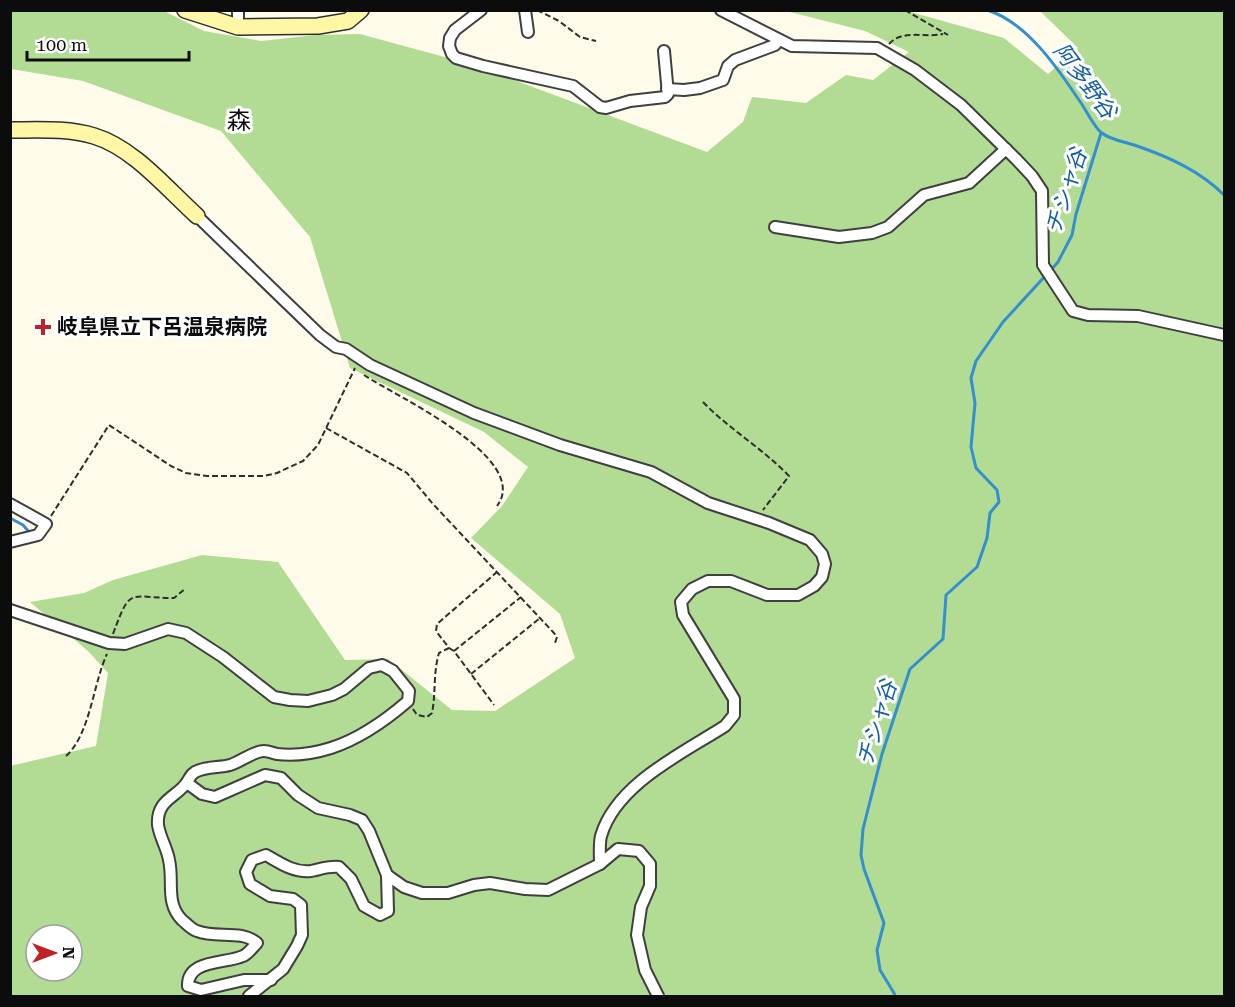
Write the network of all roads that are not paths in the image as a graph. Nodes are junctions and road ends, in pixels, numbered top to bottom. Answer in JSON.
{"nodes":[{"id":1,"x":185,"y":10,"type":"edge"},
{"id":2,"x":237,"y":10,"type":"edge"},
{"id":3,"x":361,"y":10,"type":"edge"},
{"id":4,"x":481,"y":10,"type":"edge"},
{"id":5,"x":525,"y":10,"type":"edge"},
{"id":6,"x":721,"y":10,"type":"edge"},
{"id":7,"x":238,"y":27,"type":"junction"},
{"id":8,"x":528,"y":32,"type":"dead end"},
{"id":9,"x":779,"y":40,"type":"junction"},
{"id":10,"x":664,"y":51,"type":"dead end"},
{"id":11,"x":667,"y":89,"type":"junction"},
{"id":12,"x":10,"y":130,"type":"edge"},
{"id":13,"x":1006,"y":149,"type":"junction"},
{"id":14,"x":197,"y":216,"type":"joint"},
{"id":15,"x":775,"y":227,"type":"dead end"},
{"id":16,"x":1224,"y":335,"type":"edge"},
{"id":17,"x":10,"y":504,"type":"edge"},
{"id":18,"x":10,"y":542,"type":"edge"},
{"id":19,"x":10,"y":610,"type":"edge"},
{"id":20,"x":187,"y":783,"type":"junction"},
{"id":21,"x":600,"y":864,"type":"junction"},
{"id":22,"x":387,"y":875,"type":"junction"},
{"id":23,"x":271,"y":980,"type":"junction"},
{"id":24,"x":249,"y":996,"type":"edge"},
{"id":25,"x":658,"y":996,"type":"edge"}],
"edges":[{"from":1,"to":7,"type":"street"},
{"from":2,"to":7,"type":"street"},
{"from":3,"to":7,"type":"street"},
{"from":4,"to":11,"type":"street"},
{"from":5,"to":8,"type":"street"},
{"from":6,"to":9,"type":"street"},
{"from":9,"to":11,"type":"street"},
{"from":9,"to":13,"type":"street"},
{"from":10,"to":11,"type":"street"},
{"from":12,"to":14,"type":"street"},
{"from":13,"to":15,"type":"street"},
{"from":13,"to":16,"type":"street"},
{"from":14,"to":21,"type":"street"},
{"from":17,"to":18,"type":"street"},
{"from":19,"to":20,"type":"street"},
{"from":20,"to":22,"type":"street"},
{"from":20,"to":23,"type":"street"},
{"from":21,"to":22,"type":"street"},
{"from":21,"to":25,"type":"street"},
{"from":22,"to":23,"type":"street"},
{"from":23,"to":24,"type":"street"}]}
